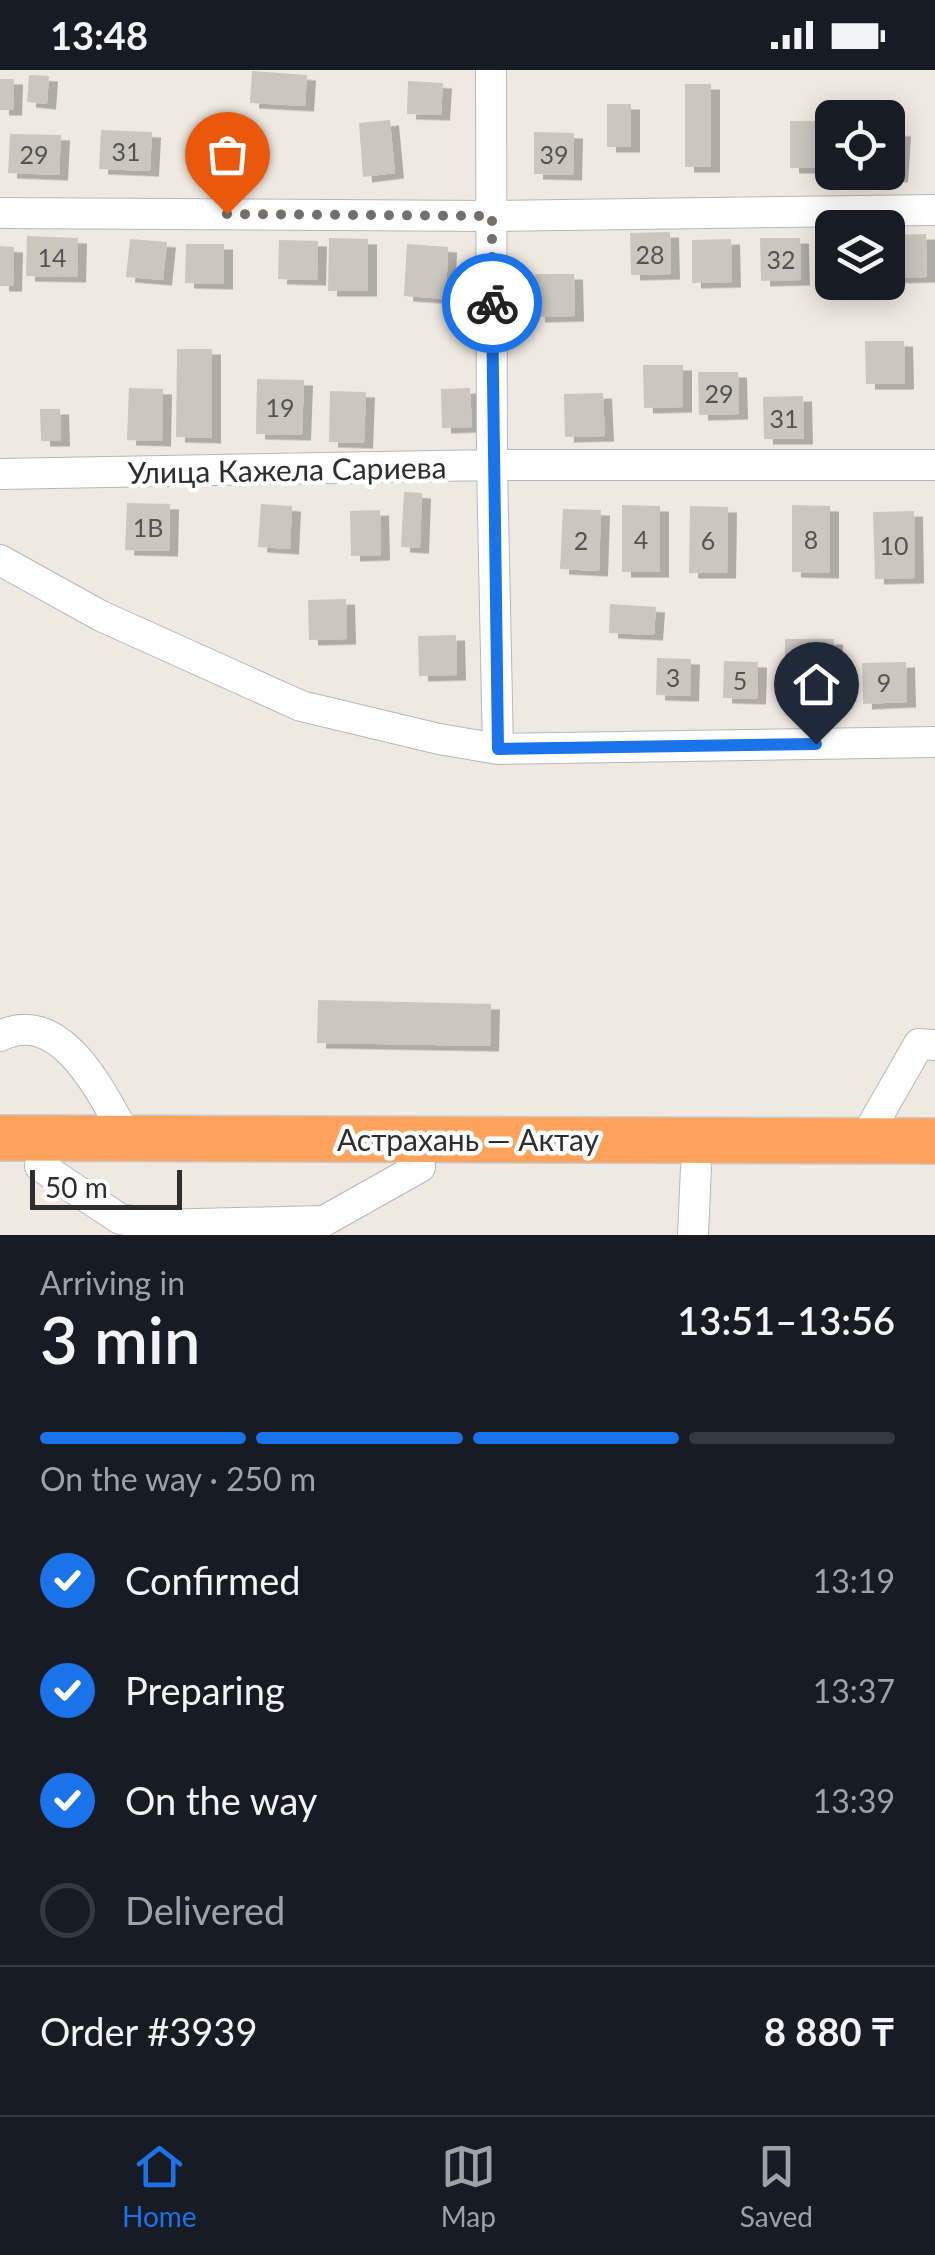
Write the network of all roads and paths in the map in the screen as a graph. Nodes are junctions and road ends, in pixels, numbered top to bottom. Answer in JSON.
{"nodes":[{"id":1,"x":491,"y":70,"type":"edge"},
{"id":2,"x":935,"y":210,"type":"edge"},
{"id":3,"x":0,"y":213,"type":"edge"},
{"id":4,"x":492,"y":216,"type":"junction"},
{"id":5,"x":492,"y":465,"type":"junction"},
{"id":6,"x":935,"y":465,"type":"edge"},
{"id":7,"x":0,"y":474,"type":"edge"},
{"id":8,"x":0,"y":560,"type":"edge"},
{"id":9,"x":935,"y":742,"type":"edge"},
{"id":10,"x":498,"y":749,"type":"junction"},
{"id":11,"x":0,"y":1036,"type":"edge"},
{"id":12,"x":935,"y":1045,"type":"edge"},
{"id":13,"x":0,"y":1138,"type":"edge"},
{"id":14,"x":128,"y":1138,"type":"junction"},
{"id":15,"x":864,"y":1140,"type":"junction"},
{"id":16,"x":935,"y":1141,"type":"edge"},
{"id":17,"x":20,"y":1166,"type":"edge"},
{"id":18,"x":696,"y":1168,"type":"junction"},
{"id":19,"x":935,"y":1169,"type":"edge"},
{"id":20,"x":693,"y":1235,"type":"edge"}],
"edges":[{"from":1,"to":4,"type":"street"},
{"from":2,"to":4,"type":"street"},
{"from":3,"to":4,"type":"street"},
{"from":4,"to":5,"type":"street"},
{"from":5,"to":6,"type":"street","name":"Улица Кажела Сариева"},
{"from":5,"to":7,"type":"street","name":"Улица Кажела Сариева"},
{"from":5,"to":10,"type":"street"},
{"from":8,"to":10,"type":"street"},
{"from":9,"to":10,"type":"street"},
{"from":11,"to":14,"type":"street"},
{"from":12,"to":15,"type":"street"},
{"from":13,"to":14,"type":"highway","name":"Астрахань — Актау"},
{"from":14,"to":15,"type":"highway","name":"Астрахань — Актау"},
{"from":15,"to":16,"type":"highway","name":"Астрахань — Актау"},
{"from":17,"to":18,"type":"highway","name":"Астрахань — Актау"},
{"from":18,"to":19,"type":"highway","name":"Астрахань — Актау"},
{"from":18,"to":20,"type":"street"}]}
